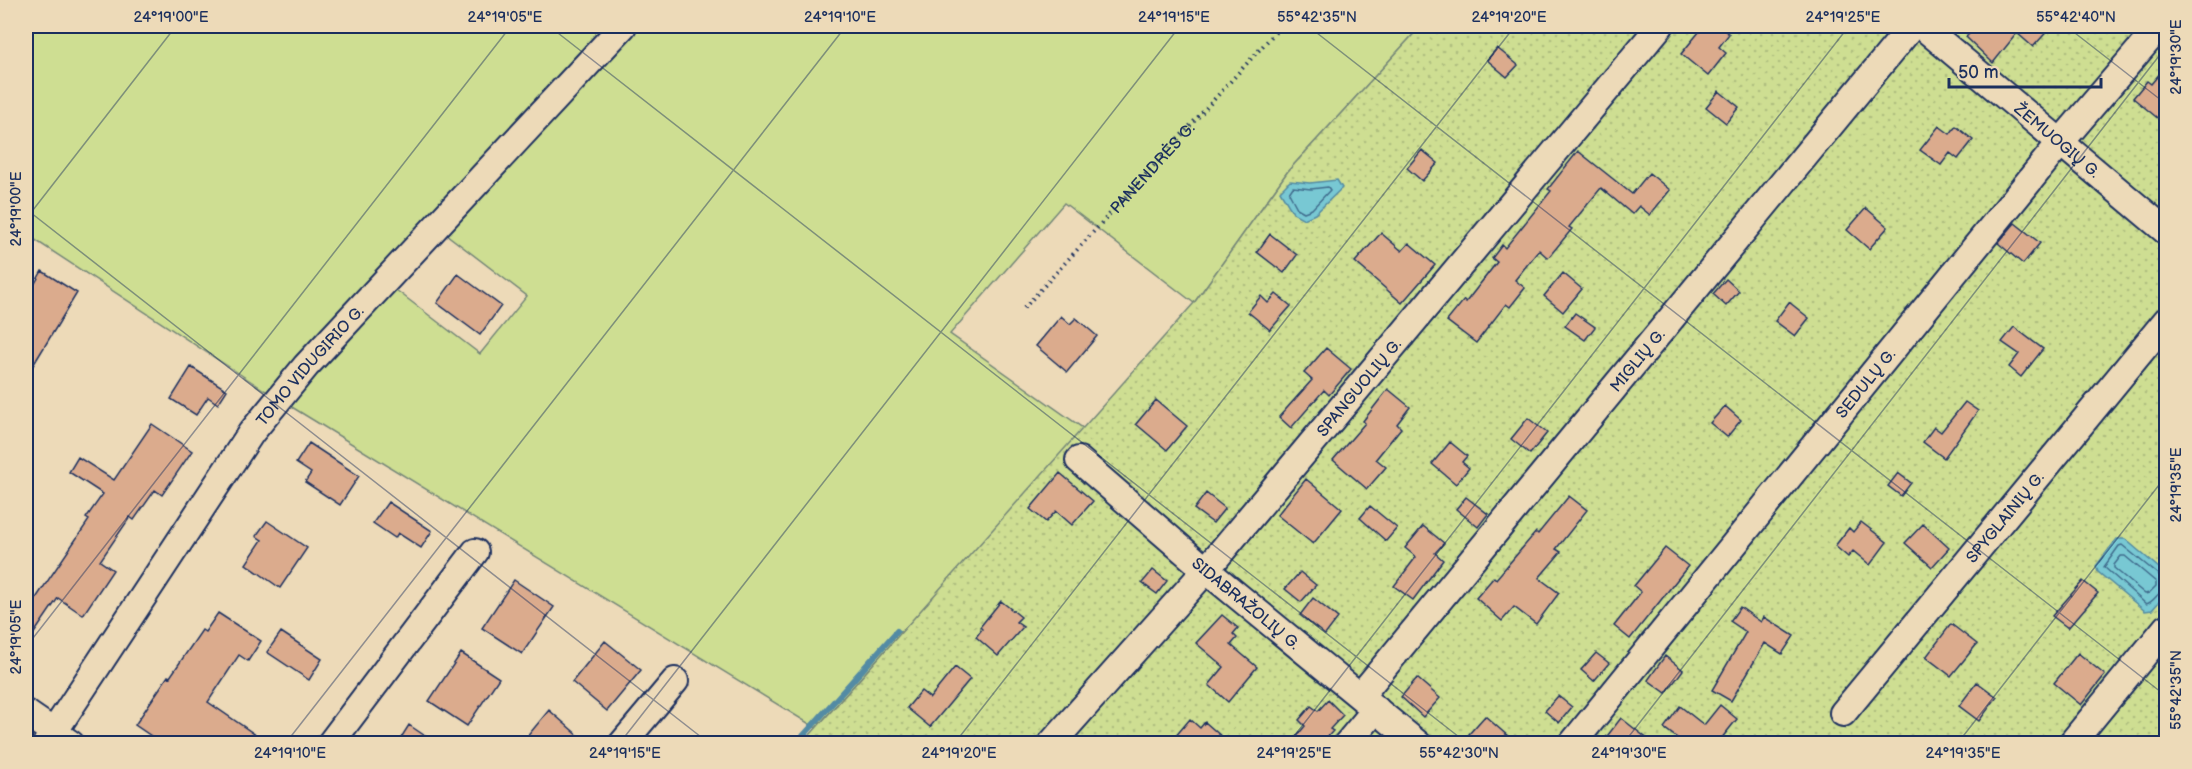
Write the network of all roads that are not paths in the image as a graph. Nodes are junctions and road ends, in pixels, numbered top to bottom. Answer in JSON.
{"nodes":[{"id":1,"x":623,"y":26,"type":"edge"},
{"id":2,"x":1660,"y":26,"type":"edge"},
{"id":3,"x":1912,"y":26,"type":"edge"},
{"id":4,"x":1923,"y":26,"type":"edge"},
{"id":5,"x":2160,"y":26,"type":"edge"},
{"id":6,"x":2060,"y":143,"type":"junction"},
{"id":7,"x":2166,"y":231,"type":"edge"},
{"id":8,"x":2166,"y":321,"type":"edge"},
{"id":9,"x":1079,"y":460,"type":"dead end"},
{"id":10,"x":475,"y":552,"type":"dead end"},
{"id":11,"x":1206,"y":570,"type":"junction"},
{"id":12,"x":2166,"y":627,"type":"edge"},
{"id":13,"x":675,"y":681,"type":"dead end"},
{"id":14,"x":1369,"y":702,"type":"junction"},
{"id":15,"x":26,"y":713,"type":"edge"},
{"id":16,"x":1843,"y":713,"type":"dead end"},
{"id":17,"x":57,"y":740,"type":"edge"},
{"id":18,"x":330,"y":744,"type":"edge"},
{"id":19,"x":622,"y":744,"type":"edge"},
{"id":20,"x":1051,"y":744,"type":"edge"},
{"id":21,"x":1347,"y":744,"type":"edge"},
{"id":22,"x":1418,"y":744,"type":"edge"},
{"id":23,"x":1572,"y":744,"type":"edge"},
{"id":24,"x":2071,"y":744,"type":"edge"}],
"edges":[{"from":1,"to":17,"type":"street","name":"TOMO VIDUGIRIO G."},
{"from":2,"to":11,"type":"street","name":"SPANGUOLIŲ G."},
{"from":3,"to":14,"type":"street","name":"MIGLIŲ G."},
{"from":4,"to":6,"type":"street","name":"ŽEMUOGIŲ G."},
{"from":5,"to":6,"type":"street","name":"SEDULŲ G."},
{"from":6,"to":7,"type":"street","name":"ŽEMUOGIŲ G."},
{"from":6,"to":23,"type":"street","name":"SEDULŲ G."},
{"from":8,"to":16,"type":"street","name":"SPYGLAINIŲ G."},
{"from":9,"to":11,"type":"street","name":"SIDABRAŽOLIŲ G."},
{"from":10,"to":18,"type":"street"},
{"from":11,"to":14,"type":"street","name":"SIDABRAŽOLIŲ G."},
{"from":11,"to":20,"type":"street","name":"SPANGUOLIŲ G."},
{"from":12,"to":24,"type":"street"},
{"from":13,"to":19,"type":"street"},
{"from":14,"to":21,"type":"street","name":"MIGLIŲ G."},
{"from":14,"to":22,"type":"street","name":"SIDABRAŽOLIŲ G."},
{"from":15,"to":17,"type":"street"}]}
